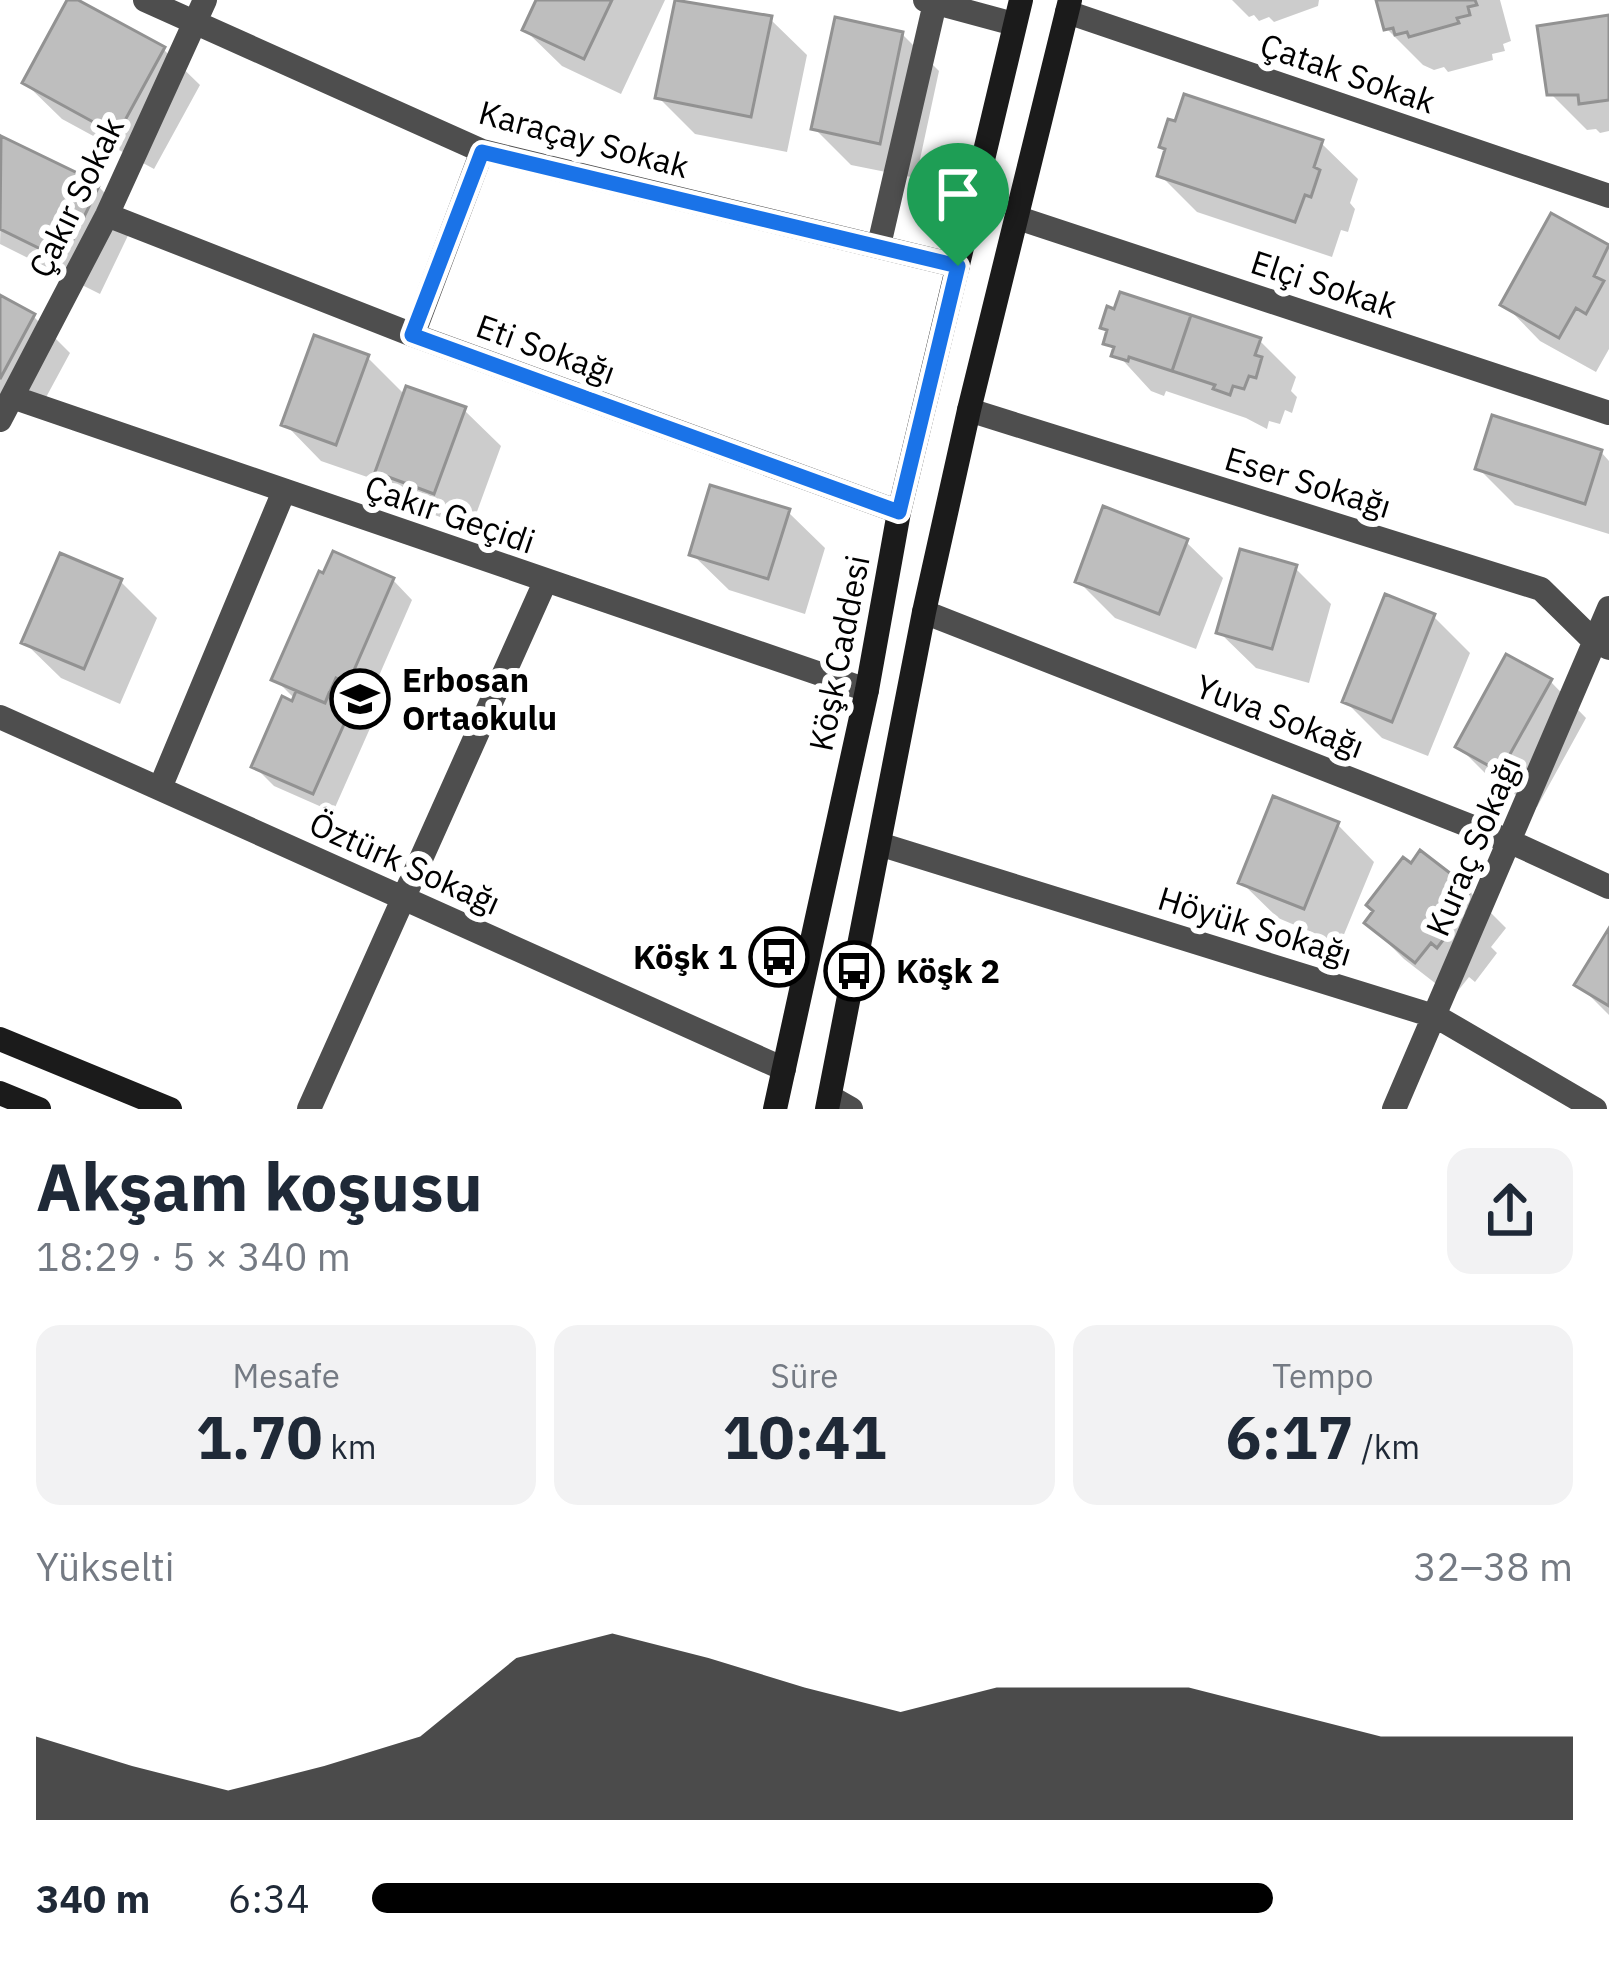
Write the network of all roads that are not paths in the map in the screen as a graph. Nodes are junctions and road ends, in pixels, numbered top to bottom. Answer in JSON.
{"nodes":[{"id":1,"x":145,"y":0,"type":"edge"},
{"id":2,"x":930,"y":2,"type":"edge"},
{"id":3,"x":1068,"y":6,"type":"edge"},
{"id":4,"x":200,"y":11,"type":"edge"},
{"id":5,"x":1018,"y":12,"type":"edge"},
{"id":6,"x":482,"y":152,"type":"junction"},
{"id":7,"x":1609,"y":196,"type":"edge"},
{"id":8,"x":106,"y":214,"type":"junction"},
{"id":9,"x":1018,"y":218,"type":"junction"},
{"id":10,"x":879,"y":245,"type":"junction"},
{"id":11,"x":958,"y":266,"type":"junction"},
{"id":12,"x":412,"y":335,"type":"junction"},
{"id":13,"x":1607,"y":407,"type":"edge"},
{"id":14,"x":6,"y":408,"type":"edge"},
{"id":15,"x":969,"y":410,"type":"junction"},
{"id":16,"x":284,"y":491,"type":"junction"},
{"id":17,"x":899,"y":512,"type":"junction"},
{"id":18,"x":545,"y":582,"type":"junction"},
{"id":19,"x":1609,"y":608,"type":"edge"},
{"id":20,"x":924,"y":612,"type":"junction"},
{"id":21,"x":1601,"y":645,"type":"edge"},
{"id":22,"x":867,"y":690,"type":"junction"},
{"id":23,"x":0,"y":717,"type":"edge"},
{"id":24,"x":160,"y":788,"type":"junction"},
{"id":25,"x":1511,"y":842,"type":"junction"},
{"id":26,"x":880,"y":844,"type":"junction"},
{"id":27,"x":1609,"y":887,"type":"edge"},
{"id":28,"x":403,"y":898,"type":"junction"},
{"id":29,"x":1437,"y":1017,"type":"junction"},
{"id":30,"x":0,"y":1039,"type":"edge"},
{"id":31,"x":784,"y":1069,"type":"junction"},
{"id":32,"x":0,"y":1093,"type":"edge"},
{"id":33,"x":836,"y":1105,"type":"edge"},
{"id":34,"x":319,"y":1106,"type":"edge"},
{"id":35,"x":39,"y":1109,"type":"edge"},
{"id":36,"x":170,"y":1109,"type":"edge"},
{"id":37,"x":775,"y":1109,"type":"edge"},
{"id":38,"x":1394,"y":1109,"type":"edge"},
{"id":39,"x":1594,"y":1109,"type":"edge"}],
"edges":[{"from":1,"to":4,"type":"street","name":"Karaçay Sokak"},
{"from":2,"to":5,"type":"street"},
{"from":2,"to":10,"type":"street"},
{"from":3,"to":7,"type":"street","name":"Çatak Sokak"},
{"from":3,"to":9,"type":"street"},
{"from":4,"to":6,"type":"street","name":"Karaçay Sokak"},
{"from":4,"to":8,"type":"street","name":"Çakır Sokak"},
{"from":5,"to":11,"type":"street","name":"Köşk Caddesi"},
{"from":6,"to":10,"type":"street","name":"Karaçay Sokak"},
{"from":6,"to":12,"type":"street"},
{"from":8,"to":12,"type":"street","name":"Eti Sokağı"},
{"from":8,"to":14,"type":"street","name":"Çakır Sokak"},
{"from":9,"to":13,"type":"street","name":"Elçi Sokak"},
{"from":9,"to":15,"type":"street"},
{"from":10,"to":11,"type":"street","name":"Karaçay Sokak"},
{"from":11,"to":17,"type":"street","name":"Köşk Caddesi"},
{"from":12,"to":17,"type":"street","name":"Eti Sokağı"},
{"from":14,"to":16,"type":"street","name":"Çakır Geçidi"},
{"from":15,"to":20,"type":"street"},
{"from":15,"to":21,"type":"street","name":"Eser Sokağı"},
{"from":16,"to":18,"type":"street","name":"Çakır Geçidi"},
{"from":16,"to":24,"type":"street"},
{"from":17,"to":22,"type":"street","name":"Köşk Caddesi"},
{"from":18,"to":22,"type":"street","name":"Çakır Geçidi"},
{"from":18,"to":28,"type":"street"},
{"from":19,"to":21,"type":"street","name":"Kuraç Sokağı"},
{"from":20,"to":25,"type":"street","name":"Yuva Sokağı"},
{"from":20,"to":26,"type":"street"},
{"from":21,"to":25,"type":"street","name":"Kuraç Sokağı"},
{"from":22,"to":31,"type":"street","name":"Köşk Caddesi"},
{"from":23,"to":24,"type":"street","name":"Öztürk Sokağı"},
{"from":24,"to":28,"type":"street","name":"Öztürk Sokağı"},
{"from":25,"to":27,"type":"street","name":"Yuva Sokağı"},
{"from":25,"to":29,"type":"street","name":"Kuraç Sokağı"},
{"from":26,"to":29,"type":"street","name":"Höyük Sokağı"},
{"from":26,"to":33,"type":"street"},
{"from":28,"to":31,"type":"street","name":"Öztürk Sokağı"},
{"from":28,"to":34,"type":"street"},
{"from":29,"to":38,"type":"street","name":"Kuraç Sokağı"},
{"from":29,"to":39,"type":"street","name":"Höyük Sokağı"},
{"from":30,"to":36,"type":"street"},
{"from":31,"to":37,"type":"street","name":"Köşk Caddesi"},
{"from":32,"to":35,"type":"street"}]}
